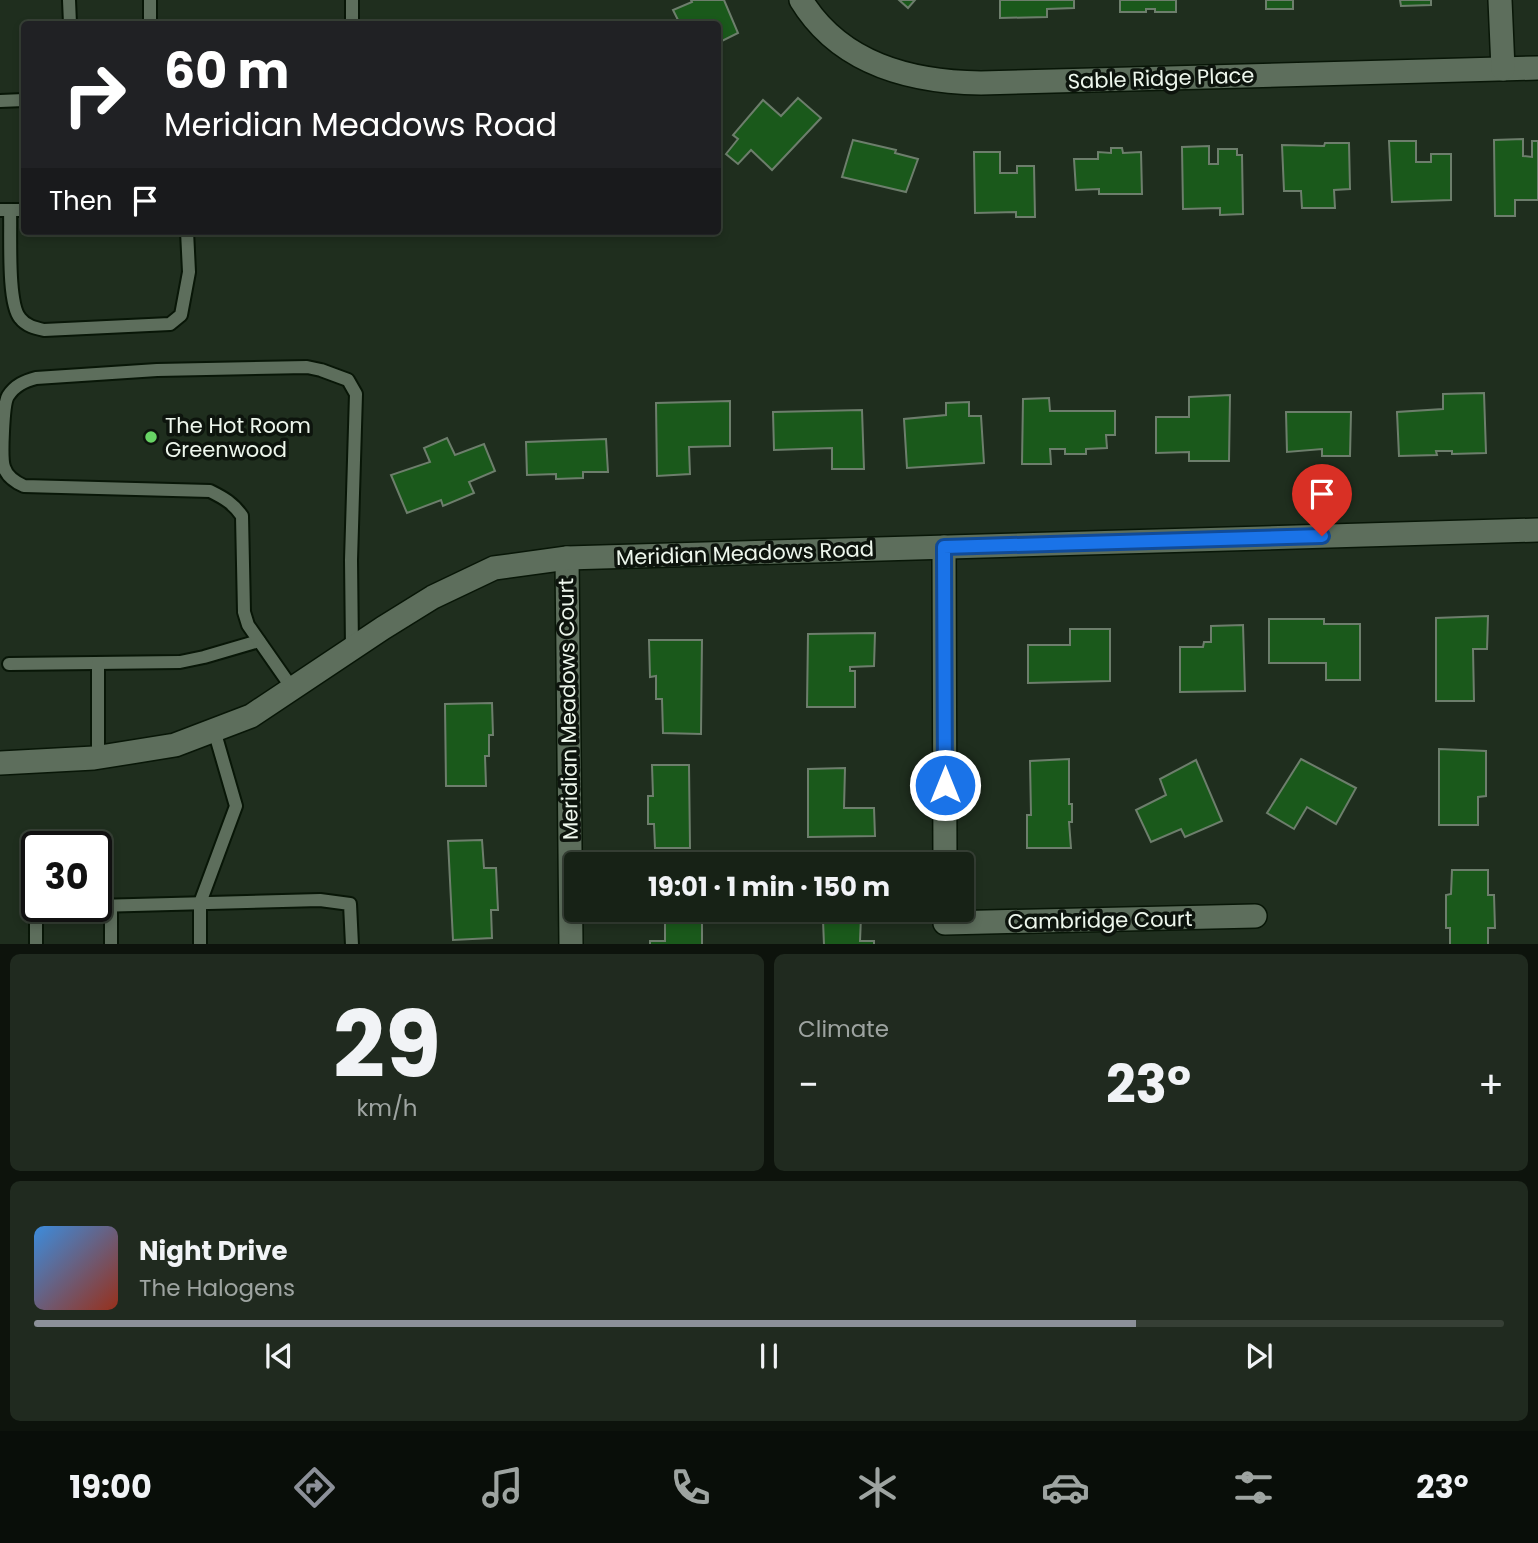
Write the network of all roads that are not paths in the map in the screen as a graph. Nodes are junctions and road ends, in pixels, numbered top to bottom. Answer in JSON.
{"nodes":[{"id":1,"x":69,"y":0,"type":"edge"},
{"id":2,"x":150,"y":0,"type":"edge"},
{"id":3,"x":352,"y":0,"type":"edge"},
{"id":4,"x":1500,"y":0,"type":"edge"},
{"id":5,"x":804,"y":5,"type":"edge"},
{"id":6,"x":70,"y":21,"type":"edge"},
{"id":7,"x":150,"y":21,"type":"edge"},
{"id":8,"x":352,"y":21,"type":"edge"},
{"id":9,"x":1538,"y":68,"type":"edge"},
{"id":10,"x":1503,"y":69,"type":"junction"},
{"id":11,"x":21,"y":100,"type":"edge"},
{"id":12,"x":0,"y":101,"type":"edge"},
{"id":13,"x":5,"y":210,"type":"edge"},
{"id":14,"x":187,"y":235,"type":"edge"},
{"id":15,"x":1538,"y":530,"type":"edge"},
{"id":16,"x":944,"y":547,"type":"junction"},
{"id":17,"x":566,"y":558,"type":"junction"},
{"id":18,"x":259,"y":640,"type":"junction"},
{"id":19,"x":352,"y":648,"type":"junction"},
{"id":20,"x":98,"y":663,"type":"junction"},
{"id":21,"x":9,"y":664,"type":"dead end"},
{"id":22,"x":292,"y":688,"type":"junction"},
{"id":23,"x":214,"y":730,"type":"junction"},
{"id":24,"x":98,"y":757,"type":"junction"},
{"id":25,"x":0,"y":762,"type":"edge"},
{"id":26,"x":945,"y":852,"type":"edge"},
{"id":27,"x":200,"y":903,"type":"junction"},
{"id":28,"x":112,"y":905,"type":"edge"},
{"id":29,"x":1255,"y":916,"type":"dead end"},
{"id":30,"x":36,"y":922,"type":"edge"},
{"id":31,"x":111,"y":922,"type":"edge"},
{"id":32,"x":945,"y":926,"type":"edge"},
{"id":33,"x":36,"y":944,"type":"edge"},
{"id":34,"x":111,"y":944,"type":"edge"},
{"id":35,"x":200,"y":944,"type":"edge"},
{"id":36,"x":352,"y":944,"type":"edge"},
{"id":37,"x":571,"y":944,"type":"edge"}],
"edges":[{"from":1,"to":6,"type":"lane"},
{"from":2,"to":7,"type":"lane"},
{"from":3,"to":8,"type":"lane"},
{"from":4,"to":10,"type":"street"},
{"from":5,"to":10,"type":"street","name":"Sable Ridge Place"},
{"from":9,"to":10,"type":"street","name":"Sable Ridge Place"},
{"from":11,"to":12,"type":"lane"},
{"from":13,"to":14,"type":"lane"},
{"from":15,"to":16,"type":"street","name":"Meridian Meadows Road"},
{"from":16,"to":17,"type":"street","name":"Meridian Meadows Road"},
{"from":16,"to":26,"type":"street"},
{"from":17,"to":19,"type":"street","name":"Meridian Meadows Road"},
{"from":17,"to":37,"type":"street","name":"Meridian Meadows Court"},
{"from":18,"to":19,"type":"lane"},
{"from":18,"to":20,"type":"lane"},
{"from":18,"to":22,"type":"lane"},
{"from":19,"to":22,"type":"street","name":"Meridian Meadows Road"},
{"from":20,"to":21,"type":"lane"},
{"from":20,"to":24,"type":"lane"},
{"from":22,"to":23,"type":"street","name":"Meridian Meadows Road"},
{"from":23,"to":24,"type":"street","name":"Meridian Meadows Road"},
{"from":23,"to":27,"type":"lane"},
{"from":24,"to":25,"type":"street","name":"Meridian Meadows Road"},
{"from":27,"to":28,"type":"lane"},
{"from":27,"to":35,"type":"lane"},
{"from":27,"to":36,"type":"lane"},
{"from":29,"to":32,"type":"street","name":"Cambridge Court"},
{"from":30,"to":33,"type":"lane"},
{"from":31,"to":34,"type":"lane"}]}
